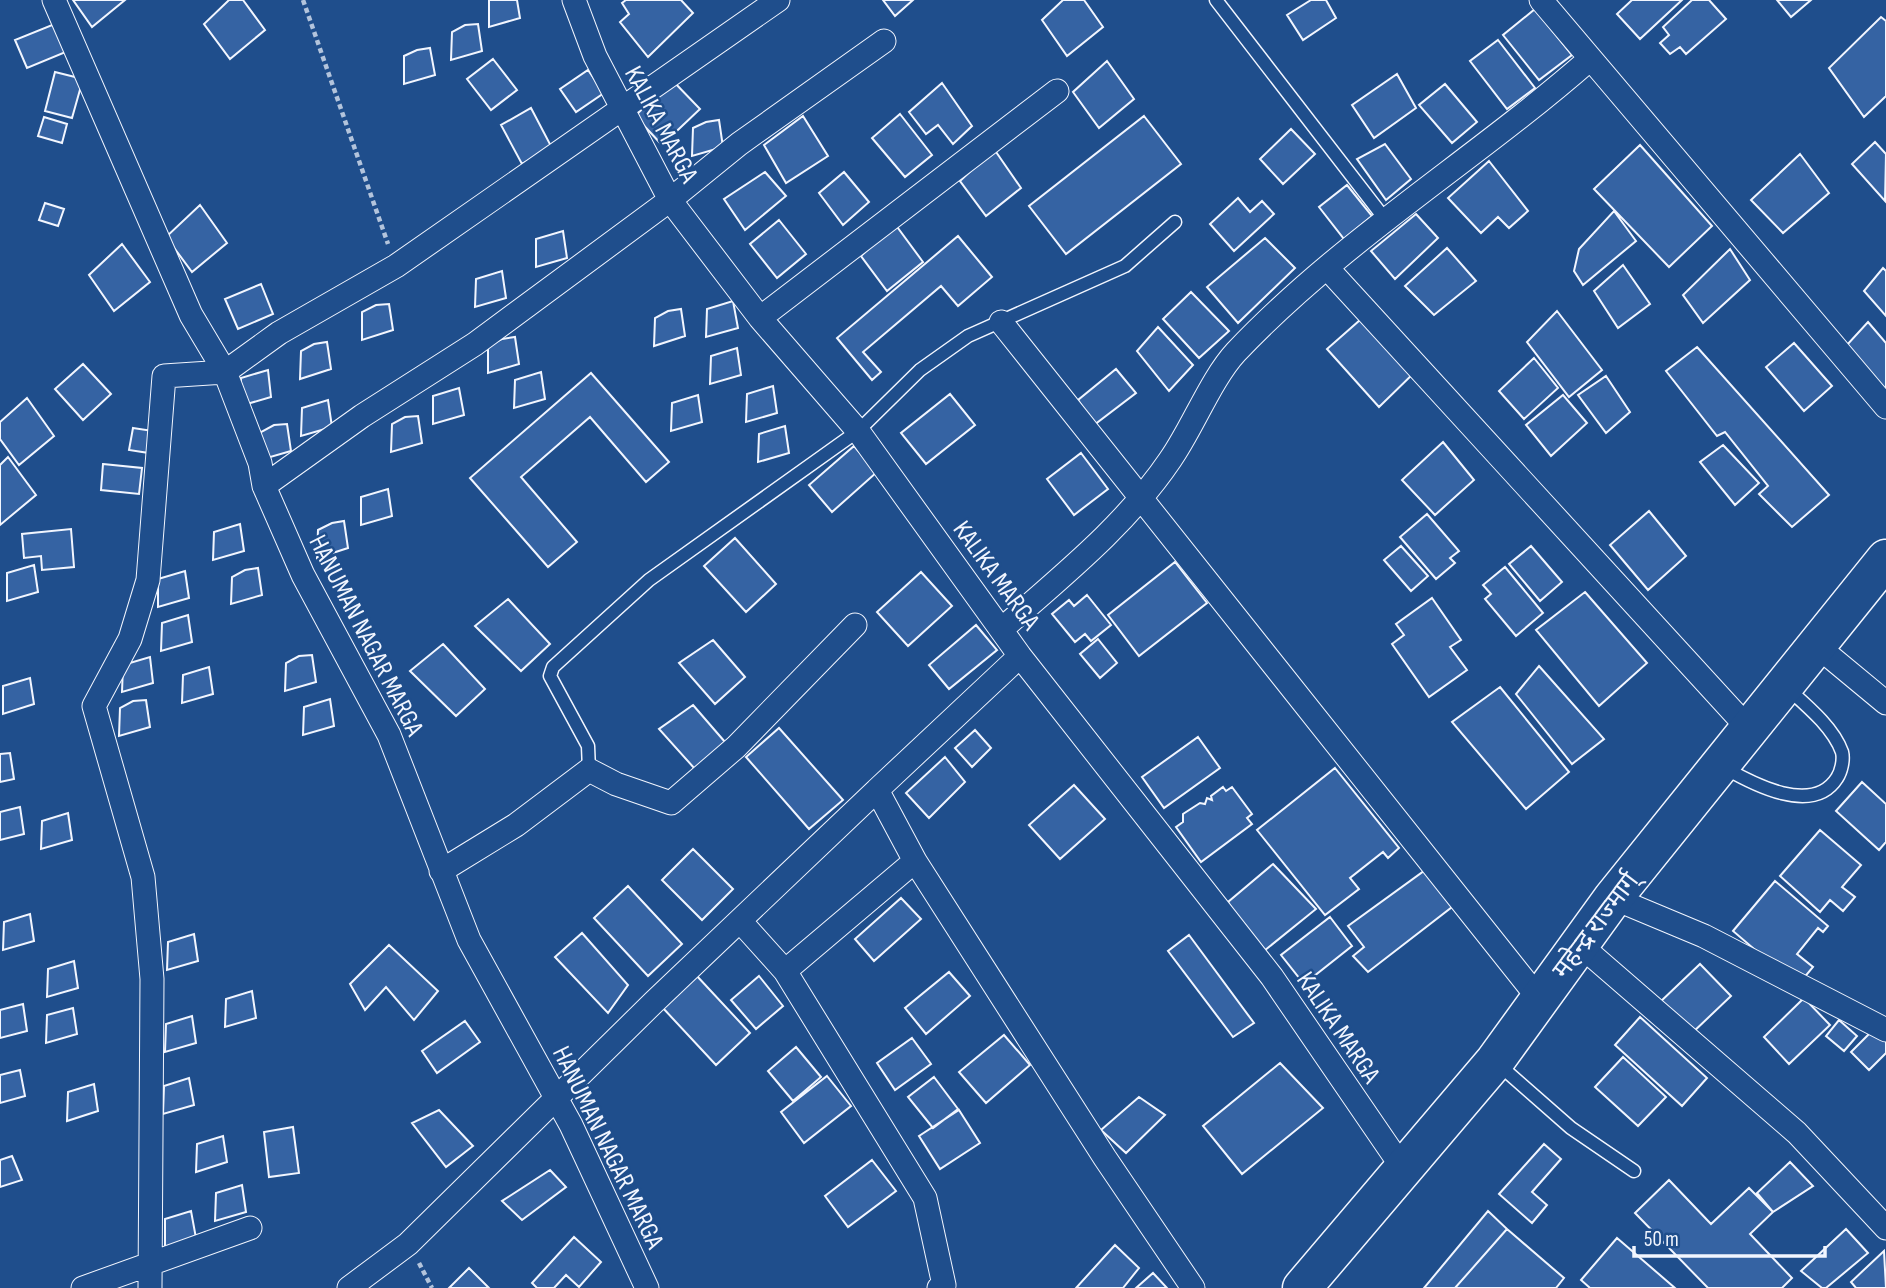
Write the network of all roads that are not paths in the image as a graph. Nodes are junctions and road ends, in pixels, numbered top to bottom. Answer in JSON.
{"nodes":[{"id":1,"x":54,"y":0,"type":"edge"},
{"id":2,"x":574,"y":0,"type":"edge"},
{"id":3,"x":778,"y":0,"type":"edge"},
{"id":4,"x":1216,"y":0,"type":"edge"},
{"id":5,"x":1541,"y":0,"type":"edge"},
{"id":6,"x":884,"y":41,"type":"dead end"},
{"id":7,"x":1590,"y":59,"type":"junction"},
{"id":8,"x":1057,"y":91,"type":"dead end"},
{"id":9,"x":622,"y":109,"type":"junction"},
{"id":10,"x":670,"y":200,"type":"junction"},
{"id":11,"x":1385,"y":219,"type":"junction"},
{"id":12,"x":1175,"y":222,"type":"dead end"},
{"id":13,"x":1328,"y":269,"type":"junction"},
{"id":14,"x":760,"y":318,"type":"junction"},
{"id":15,"x":1001,"y":322,"type":"junction"},
{"id":16,"x":225,"y":372,"type":"junction"},
{"id":17,"x":1886,"y":407,"type":"edge"},
{"id":18,"x":858,"y":431,"type":"junction"},
{"id":19,"x":264,"y":486,"type":"junction"},
{"id":20,"x":1139,"y":497,"type":"junction"},
{"id":21,"x":1886,"y":559,"type":"edge"},
{"id":22,"x":855,"y":625,"type":"dead end"},
{"id":23,"x":1003,"y":628,"type":"junction"},
{"id":24,"x":1816,"y":645,"type":"junction"},
{"id":25,"x":1020,"y":656,"type":"junction"},
{"id":26,"x":1784,"y":685,"type":"junction"},
{"id":27,"x":1886,"y":703,"type":"edge"},
{"id":28,"x":1749,"y":729,"type":"junction"},
{"id":29,"x":1721,"y":766,"type":"junction"},
{"id":30,"x":589,"y":770,"type":"junction"},
{"id":31,"x":877,"y":790,"type":"junction"},
{"id":32,"x":915,"y":860,"type":"junction"},
{"id":33,"x":442,"y":871,"type":"junction"},
{"id":34,"x":1613,"y":898,"type":"junction"},
{"id":35,"x":741,"y":922,"type":"junction"},
{"id":36,"x":1580,"y":944,"type":"junction"},
{"id":37,"x":785,"y":971,"type":"junction"},
{"id":38,"x":1540,"y":1000,"type":"junction"},
{"id":39,"x":1886,"y":1030,"type":"edge"},
{"id":40,"x":1495,"y":1061,"type":"junction"},
{"id":41,"x":558,"y":1098,"type":"junction"},
{"id":42,"x":1402,"y":1167,"type":"junction"},
{"id":43,"x":1634,"y":1171,"type":"dead end"},
{"id":44,"x":250,"y":1228,"type":"dead end"},
{"id":45,"x":1886,"y":1228,"type":"edge"},
{"id":46,"x":149,"y":1278,"type":"edge"},
{"id":47,"x":1309,"y":1285,"type":"edge"},
{"id":48,"x":943,"y":1287,"type":"edge"},
{"id":49,"x":83,"y":1288,"type":"edge"},
{"id":50,"x":349,"y":1288,"type":"edge"},
{"id":51,"x":647,"y":1288,"type":"edge"},
{"id":52,"x":1193,"y":1288,"type":"edge"}],
"edges":[{"from":1,"to":16,"type":"street","name":"HANUMAN NAGAR MARGA"},
{"from":2,"to":9,"type":"street","name":"KALIKA MARGA"},
{"from":3,"to":9,"type":"street"},
{"from":4,"to":11,"type":"lane"},
{"from":5,"to":7,"type":"street"},
{"from":6,"to":10,"type":"street"},
{"from":7,"to":11,"type":"street"},
{"from":7,"to":17,"type":"street"},
{"from":8,"to":14,"type":"street"},
{"from":9,"to":10,"type":"street","name":"KALIKA MARGA"},
{"from":9,"to":16,"type":"street"},
{"from":10,"to":14,"type":"street","name":"KALIKA MARGA"},
{"from":10,"to":19,"type":"street"},
{"from":11,"to":13,"type":"street"},
{"from":12,"to":15,"type":"lane"},
{"from":13,"to":20,"type":"street"},
{"from":13,"to":28,"type":"street"},
{"from":14,"to":18,"type":"street","name":"KALIKA MARGA"},
{"from":15,"to":18,"type":"lane"},
{"from":15,"to":20,"type":"street"},
{"from":16,"to":19,"type":"street","name":"HANUMAN NAGAR MARGA"},
{"from":16,"to":46,"type":"street"},
{"from":18,"to":23,"type":"street","name":"KALIKA MARGA"},
{"from":18,"to":30,"type":"lane"},
{"from":19,"to":33,"type":"street","name":"HANUMAN NAGAR MARGA"},
{"from":20,"to":23,"type":"street"},
{"from":20,"to":38,"type":"street"},
{"from":21,"to":24,"type":"highway","name":"महेन्द्र राज्मार्ग्"},
{"from":22,"to":30,"type":"street"},
{"from":23,"to":25,"type":"street","name":"KALIKA MARGA"},
{"from":24,"to":26,"type":"highway","name":"महेन्द्र राज्मार्ग्"},
{"from":24,"to":27,"type":"street"},
{"from":25,"to":31,"type":"street"},
{"from":25,"to":42,"type":"street","name":"KALIKA MARGA"},
{"from":26,"to":28,"type":"highway","name":"महेन्द्र राज्मार्ग्"},
{"from":26,"to":29,"type":"lane"},
{"from":28,"to":29,"type":"highway","name":"महेन्द्र राज्मार्ग्"},
{"from":29,"to":34,"type":"highway","name":"महेन्द्र राज्मार्ग्"},
{"from":30,"to":33,"type":"street"},
{"from":31,"to":32,"type":"street"},
{"from":31,"to":35,"type":"street"},
{"from":32,"to":37,"type":"street"},
{"from":32,"to":52,"type":"street"},
{"from":33,"to":41,"type":"street","name":"HANUMAN NAGAR MARGA"},
{"from":34,"to":36,"type":"highway","name":"महेन्द्र राज्मार्ग्"},
{"from":34,"to":39,"type":"street"},
{"from":35,"to":37,"type":"street"},
{"from":35,"to":41,"type":"street"},
{"from":36,"to":38,"type":"highway","name":"महेन्द्र राज्मार्ग्"},
{"from":36,"to":45,"type":"street"},
{"from":37,"to":48,"type":"street"},
{"from":38,"to":40,"type":"highway","name":"महेन्द्र राज्मार्ग्"},
{"from":40,"to":42,"type":"highway","name":"महेन्द्र राज्मार्ग्"},
{"from":40,"to":43,"type":"lane"},
{"from":41,"to":50,"type":"street"},
{"from":41,"to":51,"type":"street","name":"HANUMAN NAGAR MARGA"},
{"from":42,"to":47,"type":"highway","name":"महेन्द्र राज्मार्ग्"},
{"from":44,"to":46,"type":"street"},
{"from":46,"to":49,"type":"street"}]}
